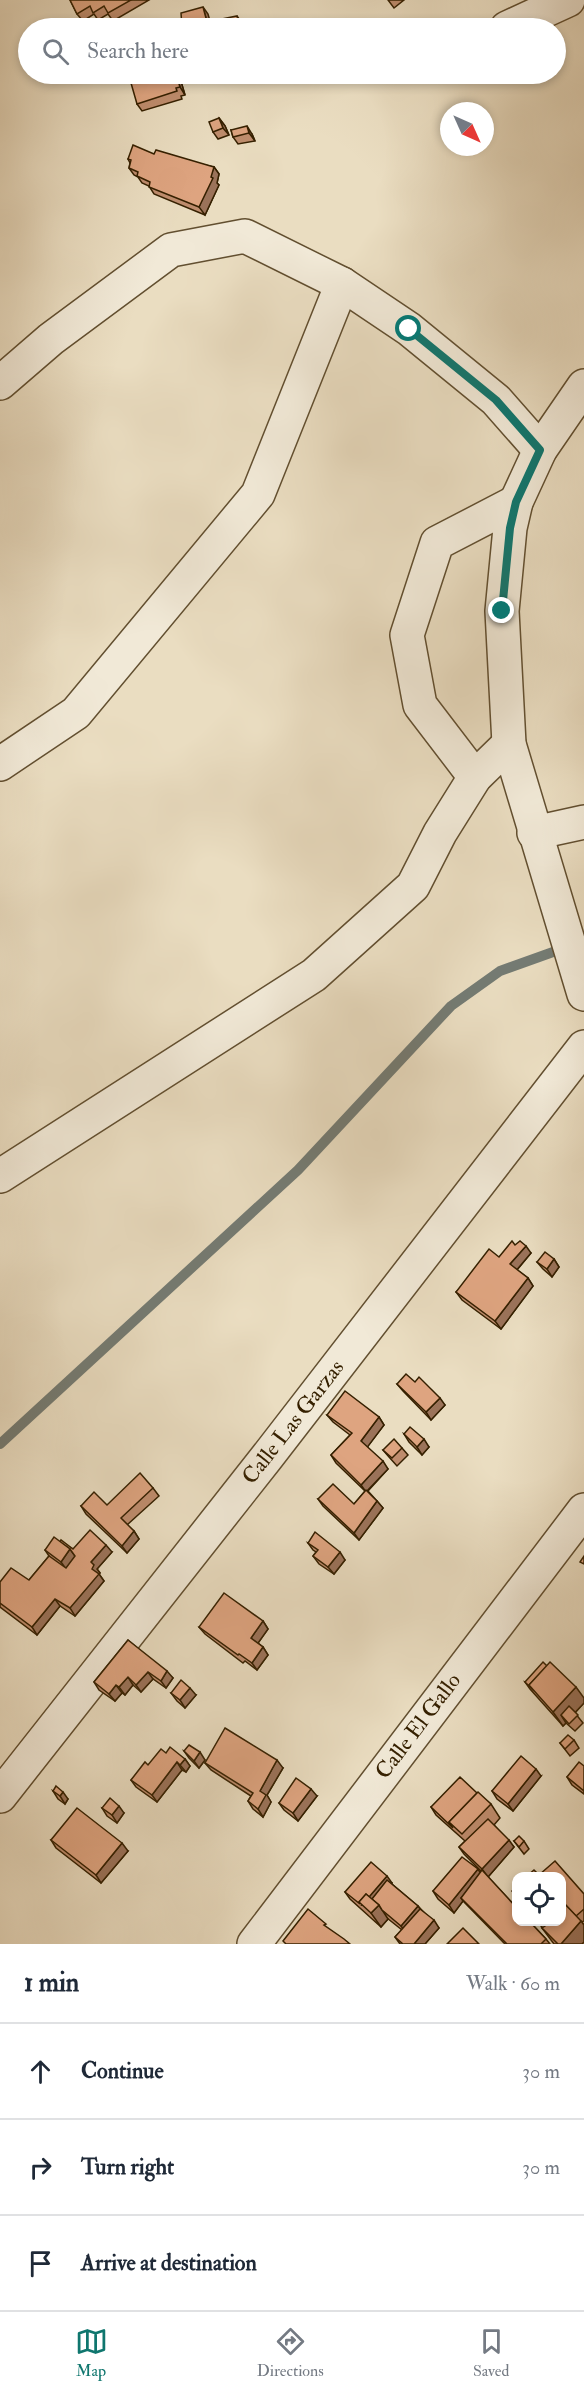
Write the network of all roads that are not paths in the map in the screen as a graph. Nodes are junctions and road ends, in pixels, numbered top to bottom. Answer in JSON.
{"nodes":[{"id":1,"x":568,"y":0,"type":"edge"},
{"id":2,"x":529,"y":18,"type":"edge"},
{"id":3,"x":342,"y":284,"type":"junction"},
{"id":4,"x":0,"y":383,"type":"edge"},
{"id":5,"x":584,"y":386,"type":"edge"},
{"id":6,"x":540,"y":450,"type":"junction"},
{"id":7,"x":516,"y":502,"type":"junction"},
{"id":8,"x":510,"y":744,"type":"junction"},
{"id":9,"x":0,"y":764,"type":"edge"},
{"id":10,"x":475,"y":777,"type":"junction"},
{"id":11,"x":584,"y":822,"type":"edge"},
{"id":12,"x":534,"y":833,"type":"junction"},
{"id":13,"x":584,"y":994,"type":"edge"},
{"id":14,"x":584,"y":1047,"type":"edge"},
{"id":15,"x":0,"y":1176,"type":"edge"},
{"id":16,"x":584,"y":1510,"type":"edge"},
{"id":17,"x":0,"y":1796,"type":"edge"},
{"id":18,"x":254,"y":1944,"type":"edge"}],
"edges":[{"from":1,"to":2,"type":"street"},
{"from":3,"to":4,"type":"street"},
{"from":3,"to":6,"type":"street"},
{"from":3,"to":9,"type":"street"},
{"from":5,"to":6,"type":"street"},
{"from":6,"to":7,"type":"street"},
{"from":7,"to":8,"type":"street"},
{"from":7,"to":10,"type":"street"},
{"from":8,"to":10,"type":"street"},
{"from":8,"to":12,"type":"street"},
{"from":10,"to":15,"type":"street"},
{"from":11,"to":12,"type":"street"},
{"from":12,"to":13,"type":"street"},
{"from":14,"to":17,"type":"street","name":"Calle Las Garzas"},
{"from":16,"to":18,"type":"street","name":"Calle El Gallo"}]}
